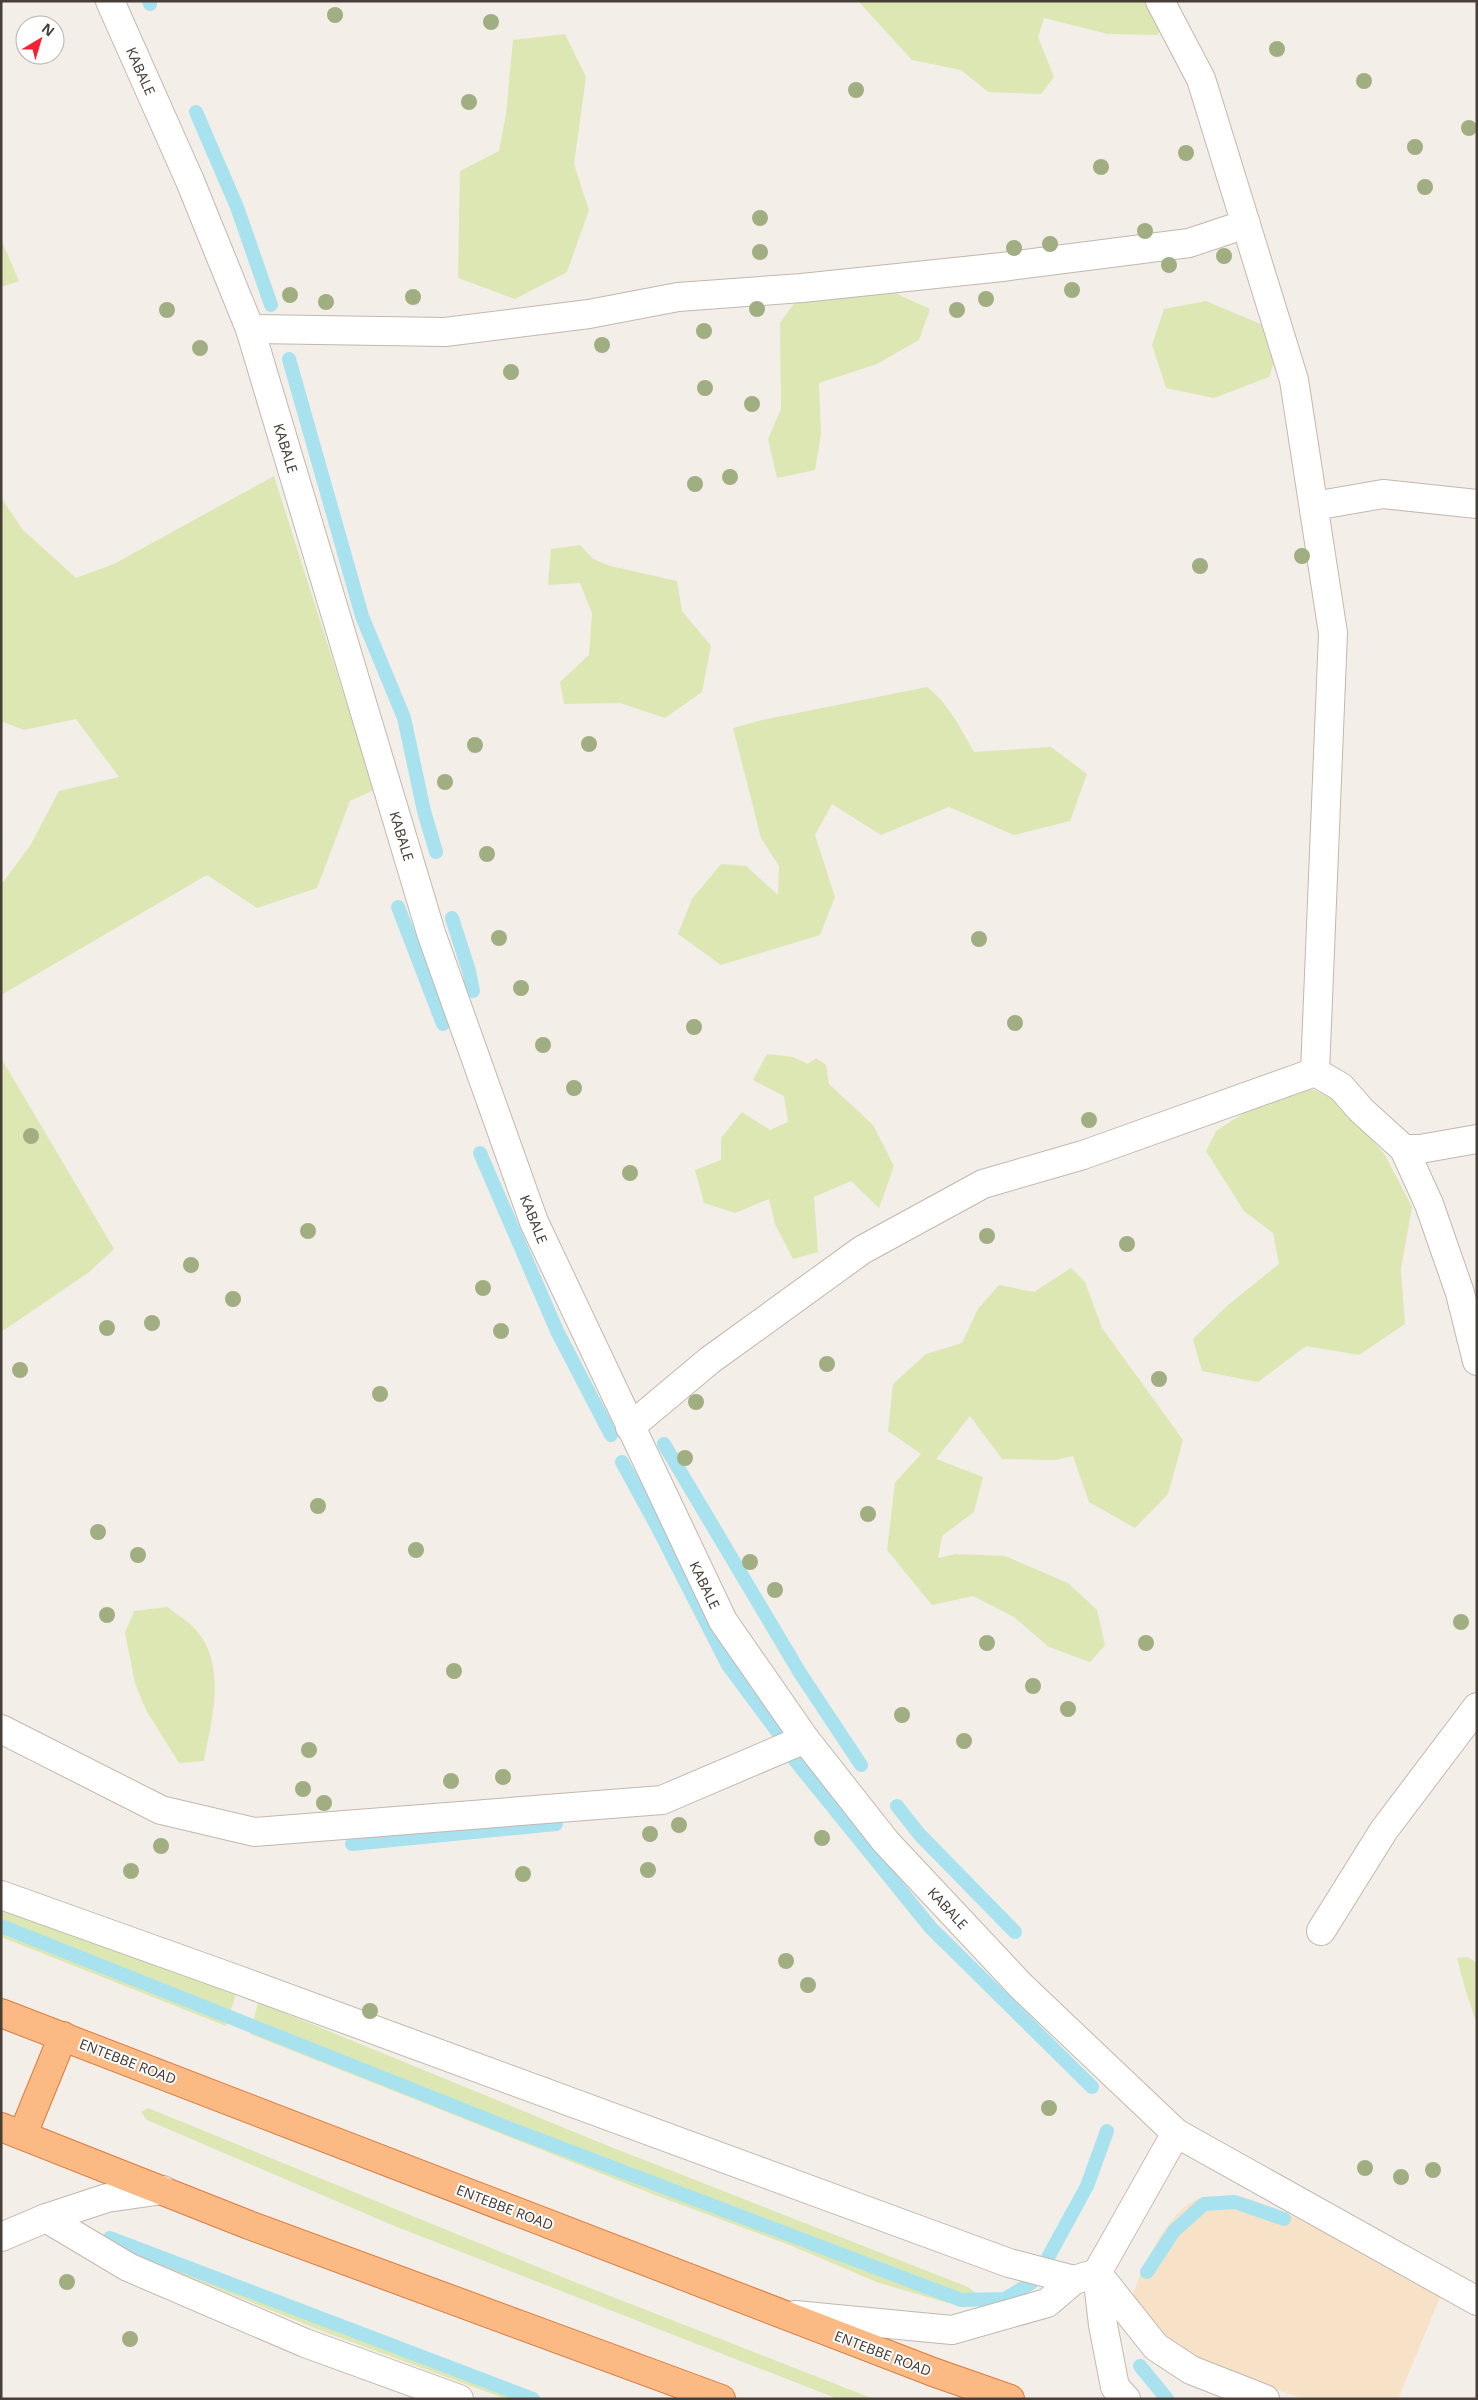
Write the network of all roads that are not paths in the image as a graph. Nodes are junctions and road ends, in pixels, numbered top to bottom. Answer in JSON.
{"nodes":[{"id":1,"x":110,"y":1,"type":"edge"},
{"id":2,"x":1160,"y":1,"type":"edge"},
{"id":3,"x":1246,"y":224,"type":"junction"},
{"id":4,"x":250,"y":329,"type":"junction"},
{"id":5,"x":1477,"y":504,"type":"edge"},
{"id":6,"x":1314,"y":506,"type":"junction"},
{"id":7,"x":1315,"y":1072,"type":"junction"},
{"id":8,"x":1477,"y":1139,"type":"edge"},
{"id":9,"x":1404,"y":1149,"type":"junction"},
{"id":10,"x":1477,"y":1361,"type":"edge"},
{"id":11,"x":630,"y":1428,"type":"junction"},
{"id":12,"x":1477,"y":1707,"type":"edge"},
{"id":13,"x":1,"y":1729,"type":"edge"},
{"id":14,"x":806,"y":1739,"type":"junction"},
{"id":15,"x":1,"y":1895,"type":"edge"},
{"id":16,"x":1321,"y":1931,"type":"dead end"},
{"id":17,"x":1,"y":2013,"type":"edge"},
{"id":18,"x":63,"y":2036,"type":"junction"},
{"id":19,"x":12,"y":2130,"type":"edge"},
{"id":20,"x":1176,"y":2133,"type":"junction"},
{"id":21,"x":163,"y":2190,"type":"junction"},
{"id":22,"x":46,"y":2218,"type":"junction"},
{"id":23,"x":1,"y":2236,"type":"edge"},
{"id":24,"x":1085,"y":2277,"type":"junction"},
{"id":25,"x":1477,"y":2301,"type":"edge"},
{"id":26,"x":780,"y":2313,"type":"junction"},
{"id":27,"x":459,"y":2399,"type":"edge"},
{"id":28,"x":720,"y":2399,"type":"edge"},
{"id":29,"x":1010,"y":2399,"type":"edge"},
{"id":30,"x":1126,"y":2399,"type":"edge"},
{"id":31,"x":1265,"y":2399,"type":"edge"}],
"edges":[{"from":1,"to":4,"type":"street","name":"KABALE"},
{"from":2,"to":3,"type":"street"},
{"from":3,"to":4,"type":"street"},
{"from":3,"to":6,"type":"street"},
{"from":4,"to":11,"type":"street","name":"KABALE"},
{"from":5,"to":6,"type":"street"},
{"from":6,"to":7,"type":"street"},
{"from":7,"to":9,"type":"street"},
{"from":7,"to":11,"type":"street"},
{"from":8,"to":9,"type":"street"},
{"from":9,"to":10,"type":"street"},
{"from":11,"to":14,"type":"street","name":"KABALE"},
{"from":12,"to":16,"type":"street"},
{"from":13,"to":14,"type":"street"},
{"from":14,"to":20,"type":"street","name":"KABALE"},
{"from":15,"to":24,"type":"street"},
{"from":17,"to":18,"type":"highway","name":"ENTEBBE ROAD"},
{"from":18,"to":19,"type":"highway"},
{"from":18,"to":26,"type":"highway","name":"ENTEBBE ROAD"},
{"from":19,"to":21,"type":"highway"},
{"from":20,"to":24,"type":"street"},
{"from":20,"to":25,"type":"street","name":"KABALE"},
{"from":21,"to":22,"type":"street"},
{"from":21,"to":28,"type":"highway"},
{"from":22,"to":23,"type":"street"},
{"from":22,"to":27,"type":"street"},
{"from":24,"to":26,"type":"street"},
{"from":24,"to":30,"type":"street"},
{"from":24,"to":31,"type":"street"},
{"from":26,"to":29,"type":"highway","name":"ENTEBBE ROAD"}]}
